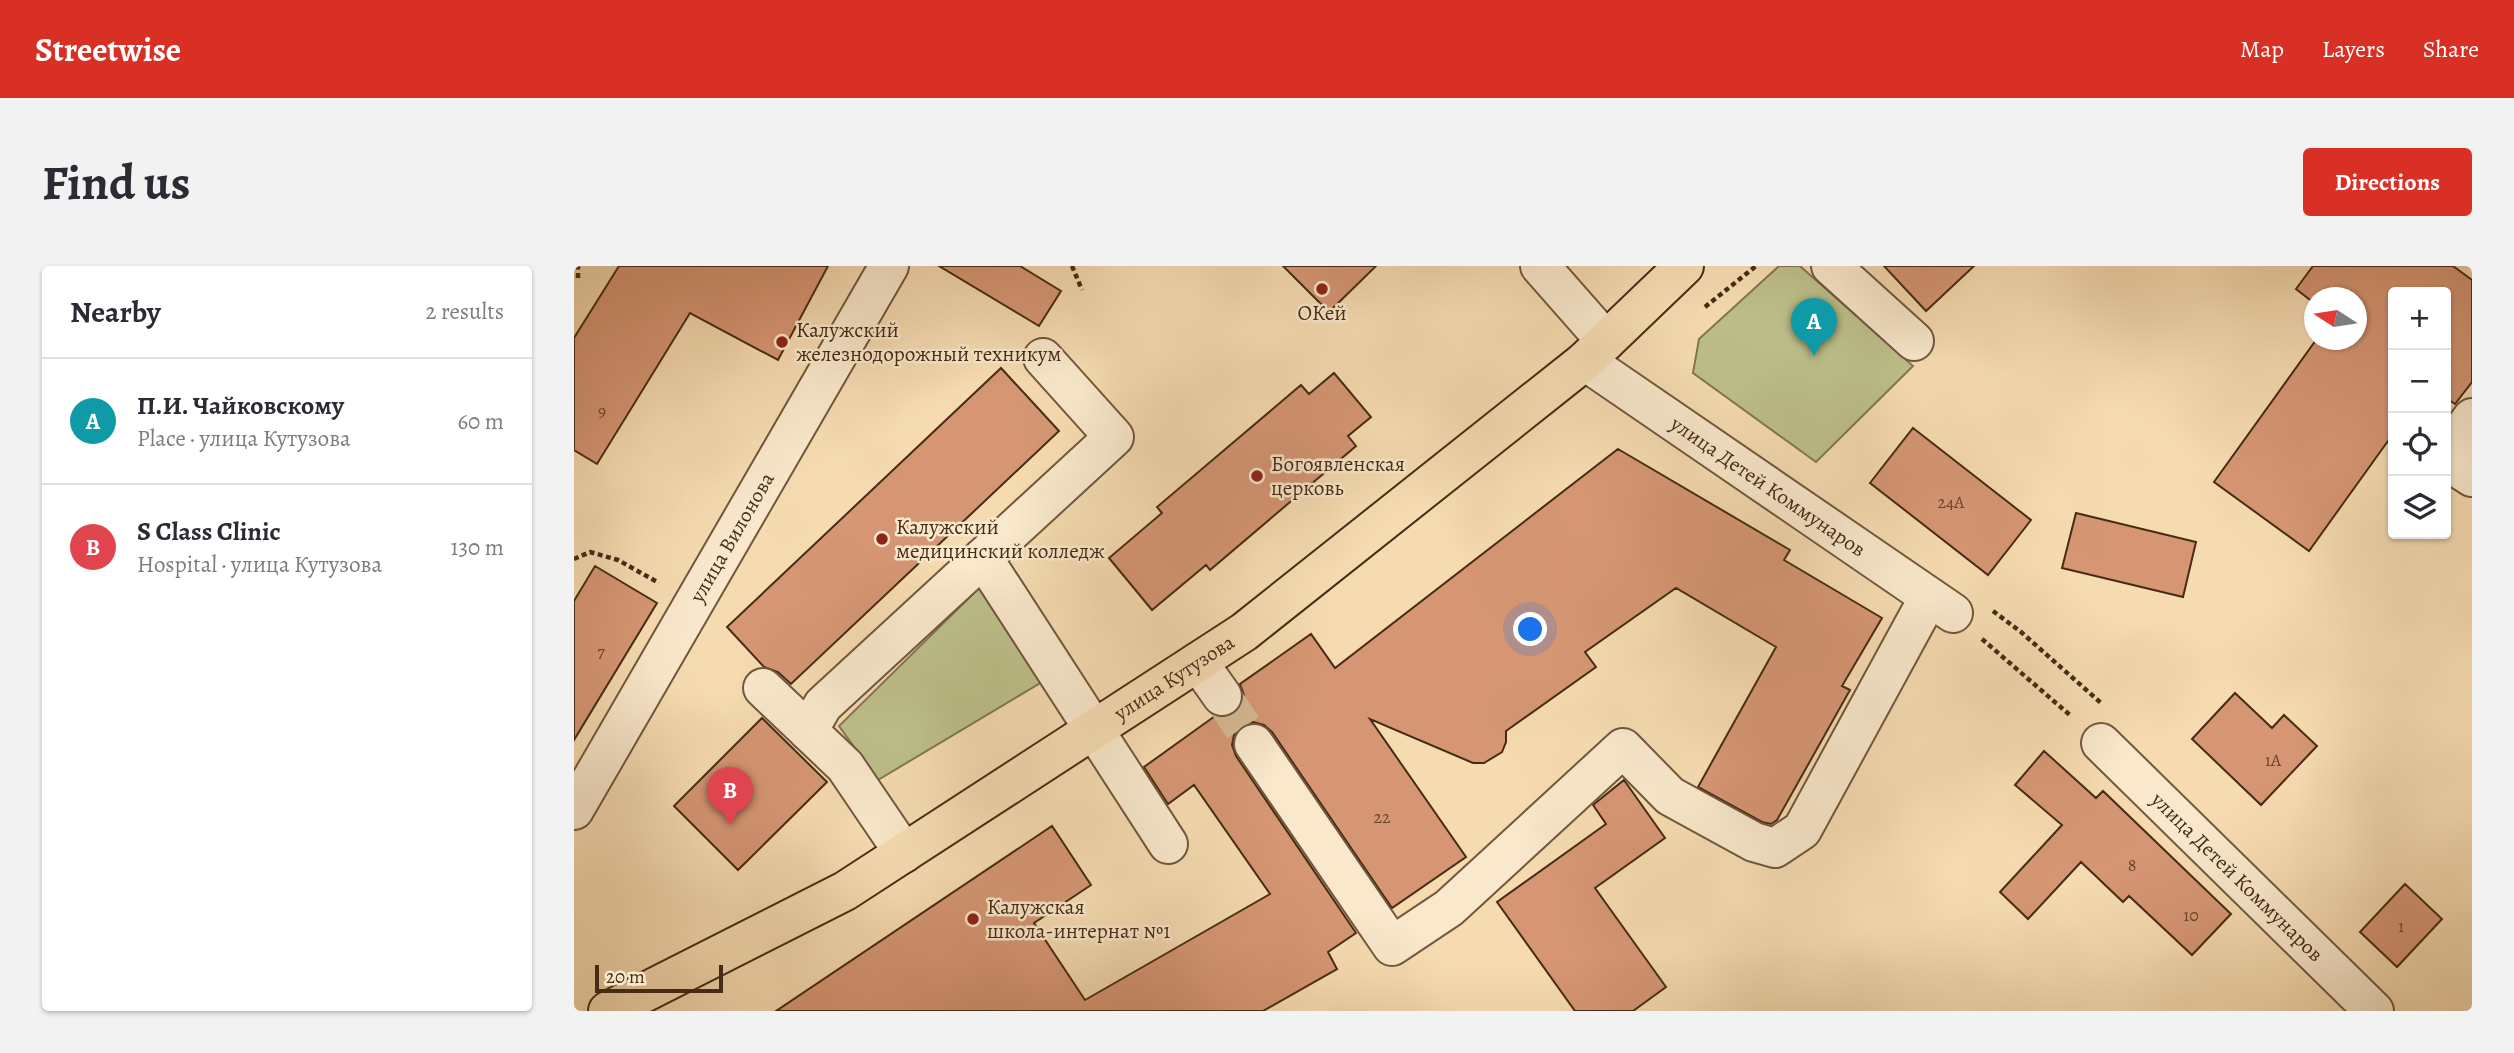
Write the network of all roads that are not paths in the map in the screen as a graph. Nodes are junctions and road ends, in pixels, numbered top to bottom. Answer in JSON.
{"nodes":[{"id":1,"x":889,"y":266,"type":"edge"},
{"id":2,"x":1540,"y":266,"type":"edge"},
{"id":3,"x":1684,"y":266,"type":"edge"},
{"id":4,"x":1830,"y":266,"type":"edge"},
{"id":5,"x":1914,"y":341,"type":"dead end"},
{"id":6,"x":1595,"y":351,"type":"junction"},
{"id":7,"x":1043,"y":358,"type":"dead end"},
{"id":8,"x":2472,"y":418,"type":"edge"},
{"id":9,"x":2472,"y":477,"type":"edge"},
{"id":10,"x":983,"y":558,"type":"junction"},
{"id":11,"x":1198,"y":662,"type":"junction"},
{"id":12,"x":763,"y":688,"type":"dead end"},
{"id":13,"x":1222,"y":696,"type":"tunnel mouth"},
{"id":14,"x":1095,"y":729,"type":"junction"},
{"id":15,"x":808,"y":731,"type":"junction"},
{"id":16,"x":2101,"y":743,"type":"road end"},
{"id":17,"x":1254,"y":744,"type":"tunnel mouth"},
{"id":18,"x":587,"y":757,"type":"edge"},
{"id":19,"x":574,"y":810,"type":"edge"},
{"id":20,"x":1168,"y":844,"type":"dead end"},
{"id":21,"x":904,"y":853,"type":"junction"},
{"id":22,"x":608,"y":1011,"type":"edge"},
{"id":23,"x":2374,"y":1011,"type":"edge"}],
"edges":[{"from":1,"to":18,"type":"street","name":"улица Вилонова"},
{"from":2,"to":6,"type":"street","name":"улица Детей Коммунаров"},
{"from":3,"to":6,"type":"main road","name":"улица Кутузова"},
{"from":4,"to":5,"type":"street"},
{"from":6,"to":11,"type":"main road","name":"улица Кутузова"},
{"from":6,"to":17,"type":"street","name":"улица Детей Коммунаров"},
{"from":7,"to":10,"type":"street"},
{"from":8,"to":9,"type":"street"},
{"from":10,"to":14,"type":"street"},
{"from":10,"to":15,"type":"street"},
{"from":11,"to":13,"type":"street"},
{"from":11,"to":14,"type":"main road","name":"улица Кутузова"},
{"from":12,"to":15,"type":"street"},
{"from":14,"to":20,"type":"street"},
{"from":14,"to":21,"type":"main road","name":"улица Кутузова"},
{"from":15,"to":21,"type":"street"},
{"from":16,"to":23,"type":"street","name":"улица Детей Коммунаров"},
{"from":18,"to":19,"type":"street","name":"улица Вилонова"},
{"from":21,"to":22,"type":"main road","name":"улица Кутузова"}]}
